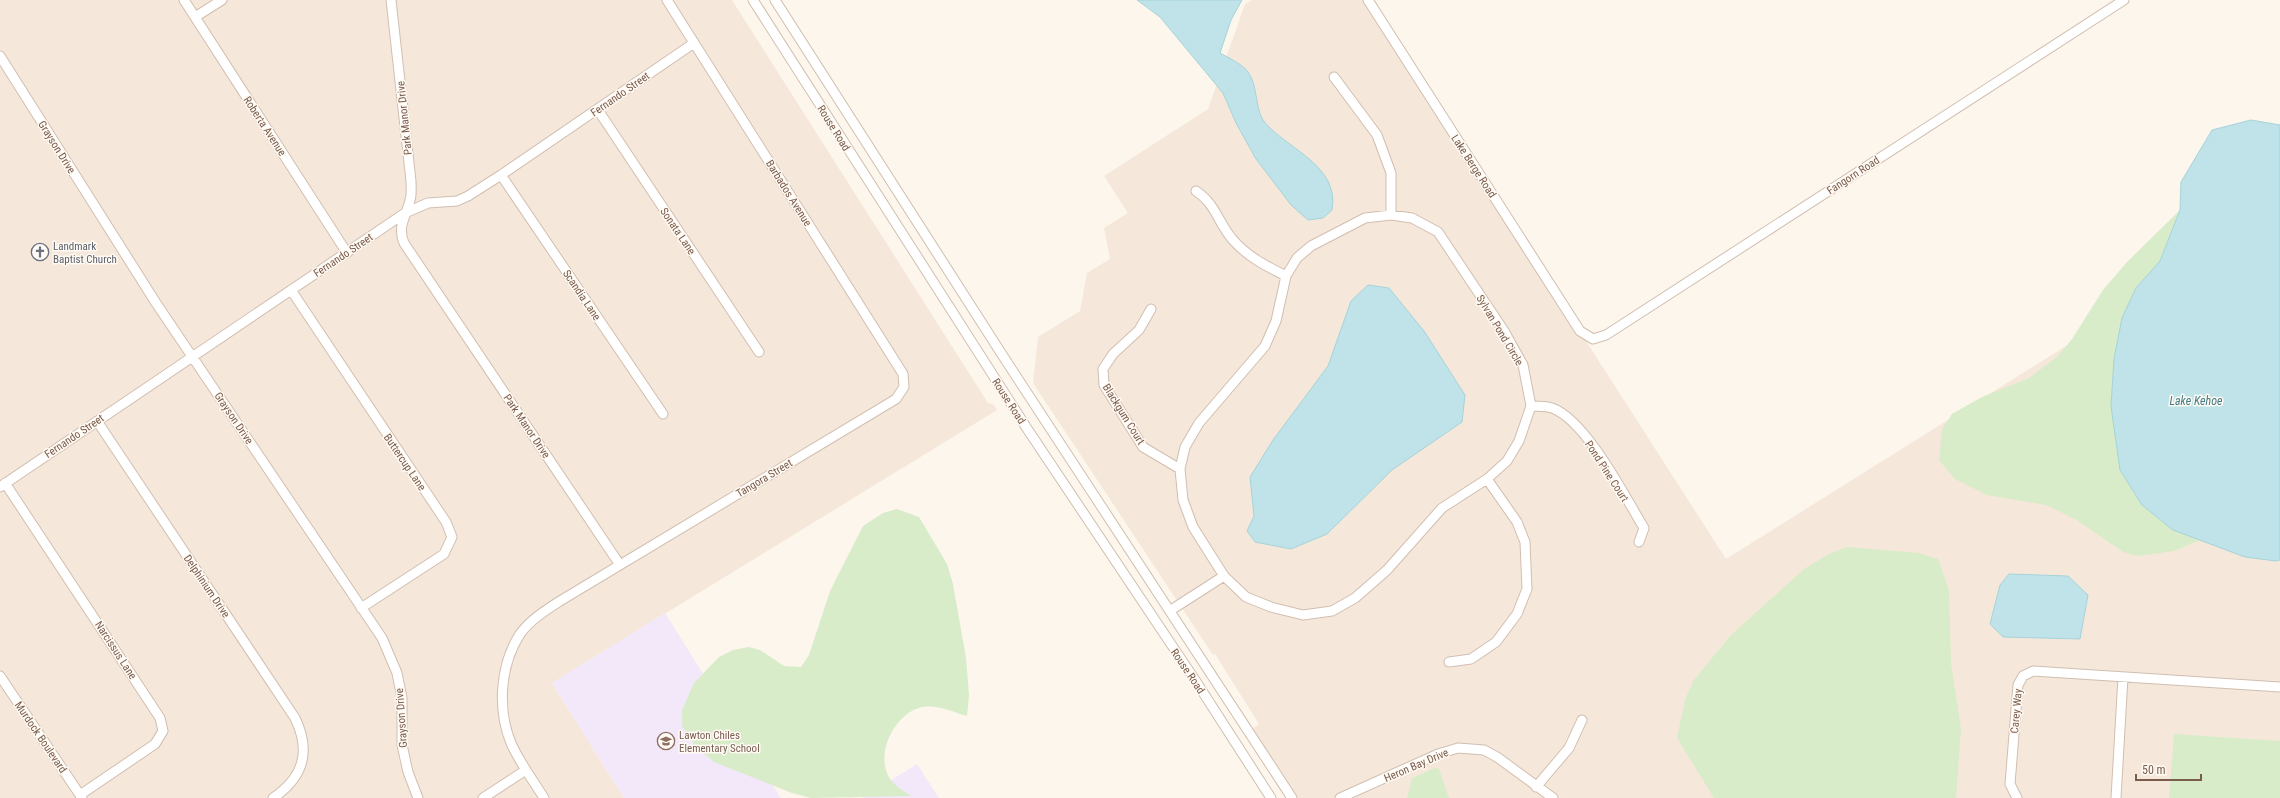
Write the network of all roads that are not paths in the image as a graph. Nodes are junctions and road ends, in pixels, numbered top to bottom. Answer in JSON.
{"nodes":[{"id":1,"x":184,"y":0,"type":"edge"},
{"id":2,"x":222,"y":0,"type":"edge"},
{"id":3,"x":391,"y":0,"type":"edge"},
{"id":4,"x":667,"y":0,"type":"edge"},
{"id":5,"x":753,"y":0,"type":"edge"},
{"id":6,"x":775,"y":0,"type":"edge"},
{"id":7,"x":1368,"y":0,"type":"edge"},
{"id":8,"x":2124,"y":0,"type":"edge"},
{"id":9,"x":195,"y":17,"type":"junction"},
{"id":10,"x":694,"y":43,"type":"junction"},
{"id":11,"x":0,"y":56,"type":"edge"},
{"id":12,"x":1334,"y":77,"type":"dead end"},
{"id":13,"x":598,"y":110,"type":"junction"},
{"id":14,"x":502,"y":175,"type":"junction"},
{"id":15,"x":1196,"y":191,"type":"dead end"},
{"id":16,"x":405,"y":213,"type":"junction"},
{"id":17,"x":1391,"y":215,"type":"junction"},
{"id":18,"x":347,"y":253,"type":"junction"},
{"id":19,"x":1286,"y":276,"type":"junction"},
{"id":20,"x":291,"y":290,"type":"junction"},
{"id":21,"x":1151,"y":309,"type":"dead end"},
{"id":22,"x":1580,"y":331,"type":"joint"},
{"id":23,"x":759,"y":352,"type":"dead end"},
{"id":24,"x":193,"y":357,"type":"junction"},
{"id":25,"x":904,"y":387,"type":"joint"},
{"id":26,"x":1531,"y":406,"type":"junction"},
{"id":27,"x":663,"y":414,"type":"dead end"},
{"id":28,"x":97,"y":421,"type":"junction"},
{"id":29,"x":1180,"y":468,"type":"junction"},
{"id":30,"x":1487,"y":479,"type":"junction"},
{"id":31,"x":3,"y":485,"type":"edge"},
{"id":32,"x":1639,"y":542,"type":"dead end"},
{"id":33,"x":620,"y":564,"type":"junction"},
{"id":34,"x":1224,"y":576,"type":"junction"},
{"id":35,"x":361,"y":608,"type":"junction"},
{"id":36,"x":1171,"y":610,"type":"junction"},
{"id":37,"x":1449,"y":662,"type":"dead end"},
{"id":38,"x":0,"y":676,"type":"edge"},
{"id":39,"x":2123,"y":677,"type":"junction"},
{"id":40,"x":2280,"y":687,"type":"edge"},
{"id":41,"x":1582,"y":720,"type":"dead end"},
{"id":42,"x":526,"y":770,"type":"junction"},
{"id":43,"x":1536,"y":787,"type":"junction"},
{"id":44,"x":81,"y":796,"type":"edge"},
{"id":45,"x":273,"y":798,"type":"edge"},
{"id":46,"x":418,"y":798,"type":"edge"},
{"id":47,"x":483,"y":798,"type":"edge"},
{"id":48,"x":544,"y":798,"type":"edge"},
{"id":49,"x":1271,"y":798,"type":"edge"},
{"id":50,"x":1292,"y":798,"type":"edge"},
{"id":51,"x":1340,"y":798,"type":"edge"},
{"id":52,"x":1553,"y":798,"type":"edge"},
{"id":53,"x":2017,"y":798,"type":"edge"},
{"id":54,"x":2116,"y":798,"type":"edge"}],
"edges":[{"from":1,"to":9,"type":"street","name":"Roberta Avenue"},
{"from":2,"to":9,"type":"street"},
{"from":3,"to":16,"type":"street","name":"Park Manor Drive"},
{"from":4,"to":10,"type":"street","name":"Barbados Avenue"},
{"from":5,"to":49,"type":"street","name":"Rouse Road"},
{"from":6,"to":36,"type":"street","name":"Rouse Road"},
{"from":7,"to":22,"type":"street","name":"Lake Berge Road"},
{"from":8,"to":22,"type":"street","name":"Fangorn Road"},
{"from":9,"to":18,"type":"street","name":"Roberta Avenue"},
{"from":10,"to":13,"type":"street","name":"Fernando Street"},
{"from":10,"to":25,"type":"street","name":"Barbados Avenue"},
{"from":11,"to":24,"type":"street","name":"Grayson Drive"},
{"from":12,"to":17,"type":"street"},
{"from":13,"to":14,"type":"street","name":"Fernando Street"},
{"from":13,"to":23,"type":"street","name":"Sonata Lane"},
{"from":14,"to":16,"type":"street","name":"Fernando Street"},
{"from":14,"to":27,"type":"street","name":"Scandia Lane"},
{"from":15,"to":19,"type":"street"},
{"from":16,"to":18,"type":"street","name":"Fernando Street"},
{"from":16,"to":33,"type":"street","name":"Park Manor Drive"},
{"from":17,"to":19,"type":"street","name":"Sylvan Pond Circle"},
{"from":17,"to":26,"type":"street","name":"Sylvan Pond Circle"},
{"from":18,"to":20,"type":"street","name":"Fernando Street"},
{"from":19,"to":29,"type":"street","name":"Sylvan Pond Circle"},
{"from":20,"to":24,"type":"street","name":"Fernando Street"},
{"from":20,"to":35,"type":"street","name":"Buttercup Lane"},
{"from":21,"to":29,"type":"street","name":"Blackgum Court"},
{"from":24,"to":28,"type":"street","name":"Fernando Street"},
{"from":24,"to":35,"type":"street","name":"Grayson Drive"},
{"from":25,"to":33,"type":"street","name":"Tangora Street"},
{"from":26,"to":30,"type":"street","name":"Sylvan Pond Circle"},
{"from":26,"to":32,"type":"street","name":"Pond Pine Court"},
{"from":28,"to":31,"type":"street","name":"Fernando Street"},
{"from":28,"to":45,"type":"street","name":"Delphinium Drive"},
{"from":29,"to":34,"type":"street","name":"Sylvan Pond Circle"},
{"from":30,"to":34,"type":"street","name":"Sylvan Pond Circle"},
{"from":30,"to":37,"type":"street"},
{"from":31,"to":44,"type":"street","name":"Narcissus Lane"},
{"from":33,"to":42,"type":"street"},
{"from":34,"to":36,"type":"street"},
{"from":35,"to":46,"type":"street","name":"Grayson Drive"},
{"from":36,"to":50,"type":"street","name":"Rouse Road"},
{"from":38,"to":44,"type":"street","name":"Murdock Boulevard"},
{"from":39,"to":40,"type":"street","name":"Carey Way"},
{"from":39,"to":53,"type":"street","name":"Carey Way"},
{"from":39,"to":54,"type":"street"},
{"from":41,"to":43,"type":"street"},
{"from":42,"to":47,"type":"street"},
{"from":42,"to":48,"type":"street"},
{"from":43,"to":51,"type":"street","name":"Heron Bay Drive"},
{"from":43,"to":52,"type":"street","name":"Heron Bay Drive"}]}
